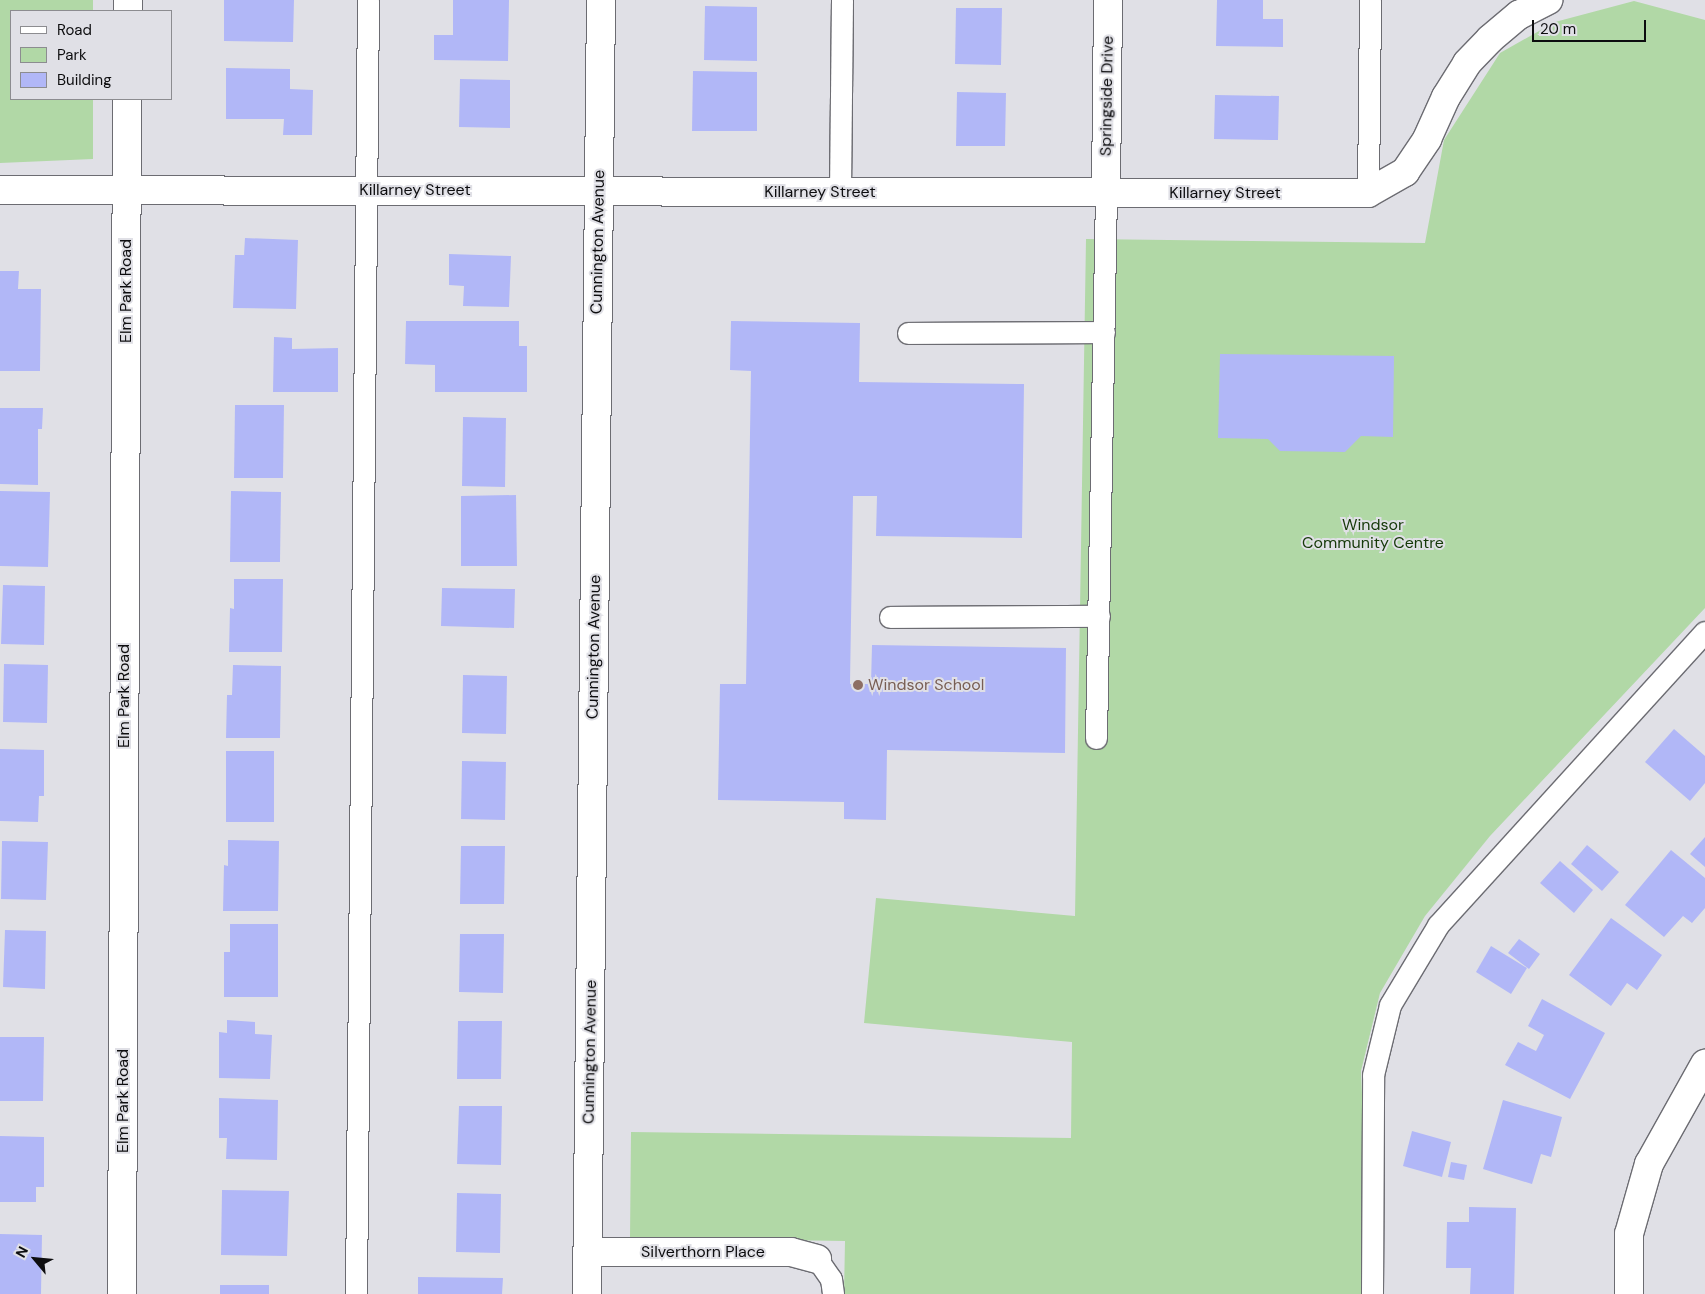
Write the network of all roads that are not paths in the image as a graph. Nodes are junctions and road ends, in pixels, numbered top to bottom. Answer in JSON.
{"nodes":[{"id":1,"x":368,"y":0,"type":"edge"},
{"id":2,"x":601,"y":0,"type":"edge"},
{"id":3,"x":842,"y":0,"type":"edge"},
{"id":4,"x":1108,"y":0,"type":"edge"},
{"id":5,"x":1370,"y":0,"type":"edge"},
{"id":6,"x":1548,"y":0,"type":"edge"},
{"id":7,"x":127,"y":100,"type":"edge"},
{"id":8,"x":0,"y":190,"type":"edge"},
{"id":9,"x":126,"y":190,"type":"junction"},
{"id":10,"x":367,"y":190,"type":"junction"},
{"id":11,"x":599,"y":191,"type":"junction"},
{"id":12,"x":840,"y":192,"type":"junction"},
{"id":13,"x":1106,"y":192,"type":"junction"},
{"id":14,"x":1368,"y":193,"type":"junction"},
{"id":15,"x":1104,"y":332,"type":"junction"},
{"id":16,"x":908,"y":333,"type":"dead end"},
{"id":17,"x":1099,"y":616,"type":"junction"},
{"id":18,"x":890,"y":617,"type":"dead end"},
{"id":19,"x":1705,"y":632,"type":"edge"},
{"id":20,"x":1096,"y":738,"type":"dead end"},
{"id":21,"x":1705,"y":1064,"type":"edge"},
{"id":22,"x":588,"y":1252,"type":"junction"},
{"id":23,"x":817,"y":1259,"type":"joint"},
{"id":24,"x":122,"y":1294,"type":"edge"},
{"id":25,"x":356,"y":1294,"type":"edge"},
{"id":26,"x":587,"y":1294,"type":"edge"},
{"id":27,"x":833,"y":1294,"type":"edge"},
{"id":28,"x":1372,"y":1294,"type":"edge"},
{"id":29,"x":1629,"y":1294,"type":"edge"}],
"edges":[{"from":1,"to":10,"type":"lane"},
{"from":2,"to":11,"type":"street","name":"Cunnington Avenue"},
{"from":3,"to":12,"type":"lane"},
{"from":4,"to":13,"type":"street","name":"Springside Drive"},
{"from":5,"to":14,"type":"lane"},
{"from":6,"to":14,"type":"street","name":"Killarney Street"},
{"from":7,"to":9,"type":"street","name":"Elm Park Road"},
{"from":8,"to":9,"type":"street","name":"Killarney Street"},
{"from":9,"to":10,"type":"street","name":"Killarney Street"},
{"from":9,"to":24,"type":"street","name":"Elm Park Road"},
{"from":10,"to":11,"type":"street","name":"Killarney Street"},
{"from":10,"to":25,"type":"lane"},
{"from":11,"to":12,"type":"street","name":"Killarney Street"},
{"from":11,"to":22,"type":"street","name":"Cunnington Avenue"},
{"from":12,"to":13,"type":"street","name":"Killarney Street"},
{"from":13,"to":14,"type":"street","name":"Killarney Street"},
{"from":13,"to":15,"type":"lane"},
{"from":15,"to":16,"type":"lane"},
{"from":15,"to":17,"type":"lane"},
{"from":17,"to":18,"type":"lane"},
{"from":17,"to":20,"type":"lane"},
{"from":19,"to":28,"type":"lane"},
{"from":21,"to":29,"type":"street"},
{"from":22,"to":23,"type":"street","name":"Silverthorn Place"},
{"from":22,"to":26,"type":"street","name":"Cunnington Avenue"},
{"from":23,"to":27,"type":"lane"}]}
